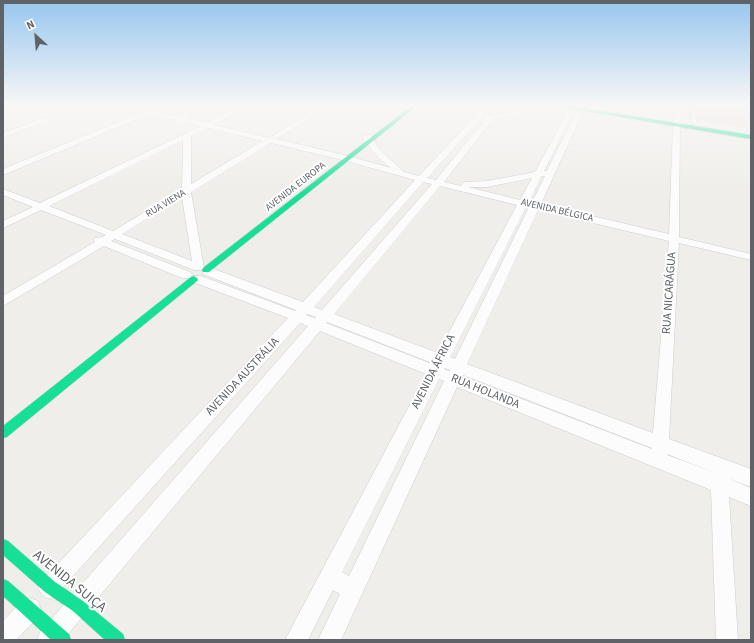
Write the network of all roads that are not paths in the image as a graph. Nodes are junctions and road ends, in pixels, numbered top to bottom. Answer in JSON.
{"nodes":[{"id":1,"x":93,"y":135,"type":"edge"},
{"id":2,"x":238,"y":135,"type":"edge"},
{"id":3,"x":280,"y":135,"type":"edge"},
{"id":4,"x":374,"y":135,"type":"edge"},
{"id":5,"x":375,"y":135,"type":"edge"},
{"id":6,"x":466,"y":135,"type":"edge"},
{"id":7,"x":472,"y":135,"type":"edge"},
{"id":8,"x":563,"y":135,"type":"edge"},
{"id":9,"x":678,"y":135,"type":"edge"},
{"id":10,"x":740,"y":135,"type":"edge"},
{"id":11,"x":187,"y":136,"type":"joint"},
{"id":12,"x":751,"y":137,"type":"edge"},
{"id":13,"x":368,"y":140,"type":"junction"},
{"id":14,"x":268,"y":142,"type":"junction"},
{"id":15,"x":342,"y":160,"type":"junction"},
{"id":16,"x":3,"y":172,"type":"edge"},
{"id":17,"x":545,"y":173,"type":"junction"},
{"id":18,"x":403,"y":174,"type":"junction"},
{"id":19,"x":421,"y":179,"type":"junction"},
{"id":20,"x":438,"y":183,"type":"junction"},
{"id":21,"x":454,"y":186,"type":"junction"},
{"id":22,"x":3,"y":192,"type":"edge"},
{"id":23,"x":186,"y":192,"type":"junction"},
{"id":24,"x":3,"y":201,"type":"edge"},
{"id":25,"x":529,"y":205,"type":"junction"},
{"id":26,"x":41,"y":206,"type":"junction"},
{"id":27,"x":30,"y":212,"type":"junction"},
{"id":28,"x":3,"y":225,"type":"edge"},
{"id":29,"x":114,"y":236,"type":"junction"},
{"id":30,"x":674,"y":239,"type":"junction"},
{"id":31,"x":104,"y":242,"type":"junction"},
{"id":32,"x":751,"y":257,"type":"edge"},
{"id":33,"x":197,"y":272,"type":"junction"},
{"id":34,"x":3,"y":302,"type":"edge"},
{"id":35,"x":302,"y":313,"type":"junction"},
{"id":36,"x":320,"y":320,"type":"junction"},
{"id":37,"x":125,"y":322,"type":"dead end"},
{"id":38,"x":253,"y":366,"type":"junction"},
{"id":39,"x":437,"y":366,"type":"junction"},
{"id":40,"x":456,"y":373,"type":"junction"},
{"id":41,"x":275,"y":374,"type":"junction"},
{"id":42,"x":3,"y":434,"type":"edge"},
{"id":43,"x":660,"y":453,"type":"junction"},
{"id":44,"x":718,"y":475,"type":"junction"},
{"id":45,"x":751,"y":478,"type":"edge"},
{"id":46,"x":751,"y":497,"type":"edge"},
{"id":47,"x":3,"y":546,"type":"edge"},
{"id":48,"x":328,"y":577,"type":"junction"},
{"id":49,"x":3,"y":586,"type":"edge"},
{"id":50,"x":50,"y":587,"type":"junction"},
{"id":51,"x":353,"y":589,"type":"junction"},
{"id":52,"x":78,"y":606,"type":"junction"},
{"id":53,"x":30,"y":609,"type":"junction"},
{"id":54,"x":3,"y":637,"type":"edge"},
{"id":55,"x":55,"y":637,"type":"edge"},
{"id":56,"x":117,"y":640,"type":"edge"},
{"id":57,"x":296,"y":640,"type":"edge"},
{"id":58,"x":329,"y":640,"type":"edge"},
{"id":59,"x":727,"y":640,"type":"edge"}],
"edges":[{"from":1,"to":16,"type":"street"},
{"from":2,"to":14,"type":"street","name":"AVENIDA BÉLGICA"},
{"from":3,"to":14,"type":"street","name":"RUA VIENA"},
{"from":4,"to":13,"type":"main road","name":"AVENIDA EUROPA"},
{"from":5,"to":13,"type":"main road","name":"AVENIDA EUROPA"},
{"from":6,"to":19,"type":"street","name":"AVENIDA AUSTRÁLIA"},
{"from":7,"to":20,"type":"street","name":"AVENIDA AUSTRÁLIA"},
{"from":8,"to":17,"type":"street","name":"AVENIDA ÁFRICA"},
{"from":9,"to":30,"type":"street","name":"RUA NICARÁGUA"},
{"from":10,"to":12,"type":"main road"},
{"from":11,"to":23,"type":"street"},
{"from":11,"to":26,"type":"street"},
{"from":13,"to":15,"type":"main road","name":"AVENIDA EUROPA"},
{"from":13,"to":18,"type":"street"},
{"from":14,"to":15,"type":"street","name":"AVENIDA BÉLGICA"},
{"from":14,"to":23,"type":"street","name":"RUA VIENA"},
{"from":15,"to":18,"type":"street","name":"AVENIDA BÉLGICA"},
{"from":15,"to":33,"type":"main road","name":"AVENIDA EUROPA"},
{"from":17,"to":21,"type":"street"},
{"from":17,"to":25,"type":"street","name":"AVENIDA ÁFRICA"},
{"from":18,"to":19,"type":"street","name":"AVENIDA BÉLGICA"},
{"from":19,"to":20,"type":"street","name":"AVENIDA BÉLGICA"},
{"from":19,"to":35,"type":"street","name":"AVENIDA AUSTRÁLIA"},
{"from":20,"to":21,"type":"street","name":"AVENIDA BÉLGICA"},
{"from":20,"to":36,"type":"street","name":"AVENIDA AUSTRÁLIA"},
{"from":21,"to":25,"type":"street","name":"AVENIDA BÉLGICA"},
{"from":22,"to":26,"type":"street","name":"RUA HOLANDA"},
{"from":23,"to":29,"type":"street","name":"RUA VIENA"},
{"from":23,"to":33,"type":"street"},
{"from":24,"to":27,"type":"street","name":"RUA HOLANDA"},
{"from":25,"to":30,"type":"street","name":"AVENIDA BÉLGICA"},
{"from":25,"to":39,"type":"street","name":"AVENIDA ÁFRICA"},
{"from":25,"to":40,"type":"street","name":"AVENIDA ÁFRICA"},
{"from":26,"to":27,"type":"street"},
{"from":26,"to":29,"type":"street","name":"RUA HOLANDA"},
{"from":27,"to":28,"type":"street"},
{"from":27,"to":31,"type":"street","name":"RUA HOLANDA"},
{"from":29,"to":31,"type":"street","name":"RUA VIENA"},
{"from":29,"to":33,"type":"street","name":"RUA HOLANDA"},
{"from":30,"to":32,"type":"street","name":"AVENIDA BÉLGICA"},
{"from":30,"to":43,"type":"street","name":"RUA NICARÁGUA"},
{"from":31,"to":33,"type":"street","name":"RUA HOLANDA"},
{"from":31,"to":34,"type":"street","name":"RUA VIENA"},
{"from":33,"to":35,"type":"street","name":"RUA HOLANDA"},
{"from":33,"to":37,"type":"main road","name":"AVENIDA EUROPA"},
{"from":33,"to":42,"type":"main road","name":"AVENIDA EUROPA"},
{"from":35,"to":36,"type":"street","name":"RUA HOLANDA"},
{"from":35,"to":38,"type":"street","name":"AVENIDA AUSTRÁLIA"},
{"from":36,"to":39,"type":"street","name":"RUA HOLANDA"},
{"from":36,"to":41,"type":"street","name":"AVENIDA AUSTRÁLIA"},
{"from":38,"to":41,"type":"street"},
{"from":38,"to":50,"type":"street","name":"AVENIDA AUSTRÁLIA"},
{"from":39,"to":40,"type":"street","name":"RUA HOLANDA"},
{"from":39,"to":48,"type":"street","name":"AVENIDA ÁFRICA"},
{"from":40,"to":43,"type":"street","name":"RUA HOLANDA"},
{"from":40,"to":51,"type":"street","name":"AVENIDA ÁFRICA"},
{"from":41,"to":52,"type":"street","name":"AVENIDA AUSTRÁLIA"},
{"from":43,"to":44,"type":"street","name":"RUA HOLANDA"},
{"from":44,"to":45,"type":"street","name":"RUA HOLANDA"},
{"from":44,"to":46,"type":"street","name":"RUA HOLANDA"},
{"from":44,"to":59,"type":"street"},
{"from":47,"to":50,"type":"main road","name":"AVENIDA SUIÇA"},
{"from":48,"to":51,"type":"street"},
{"from":48,"to":57,"type":"street","name":"AVENIDA ÁFRICA"},
{"from":49,"to":53,"type":"main road"},
{"from":50,"to":52,"type":"main road","name":"AVENIDA SUIÇA"},
{"from":50,"to":53,"type":"street","name":"AVENIDA AUSTRÁLIA"},
{"from":51,"to":58,"type":"street","name":"AVENIDA ÁFRICA"},
{"from":52,"to":55,"type":"street","name":"AVENIDA AUSTRÁLIA"},
{"from":52,"to":56,"type":"main road","name":"AVENIDA SUIÇA"},
{"from":53,"to":54,"type":"street","name":"AVENIDA AUSTRÁLIA"},
{"from":53,"to":55,"type":"main road"}]}
